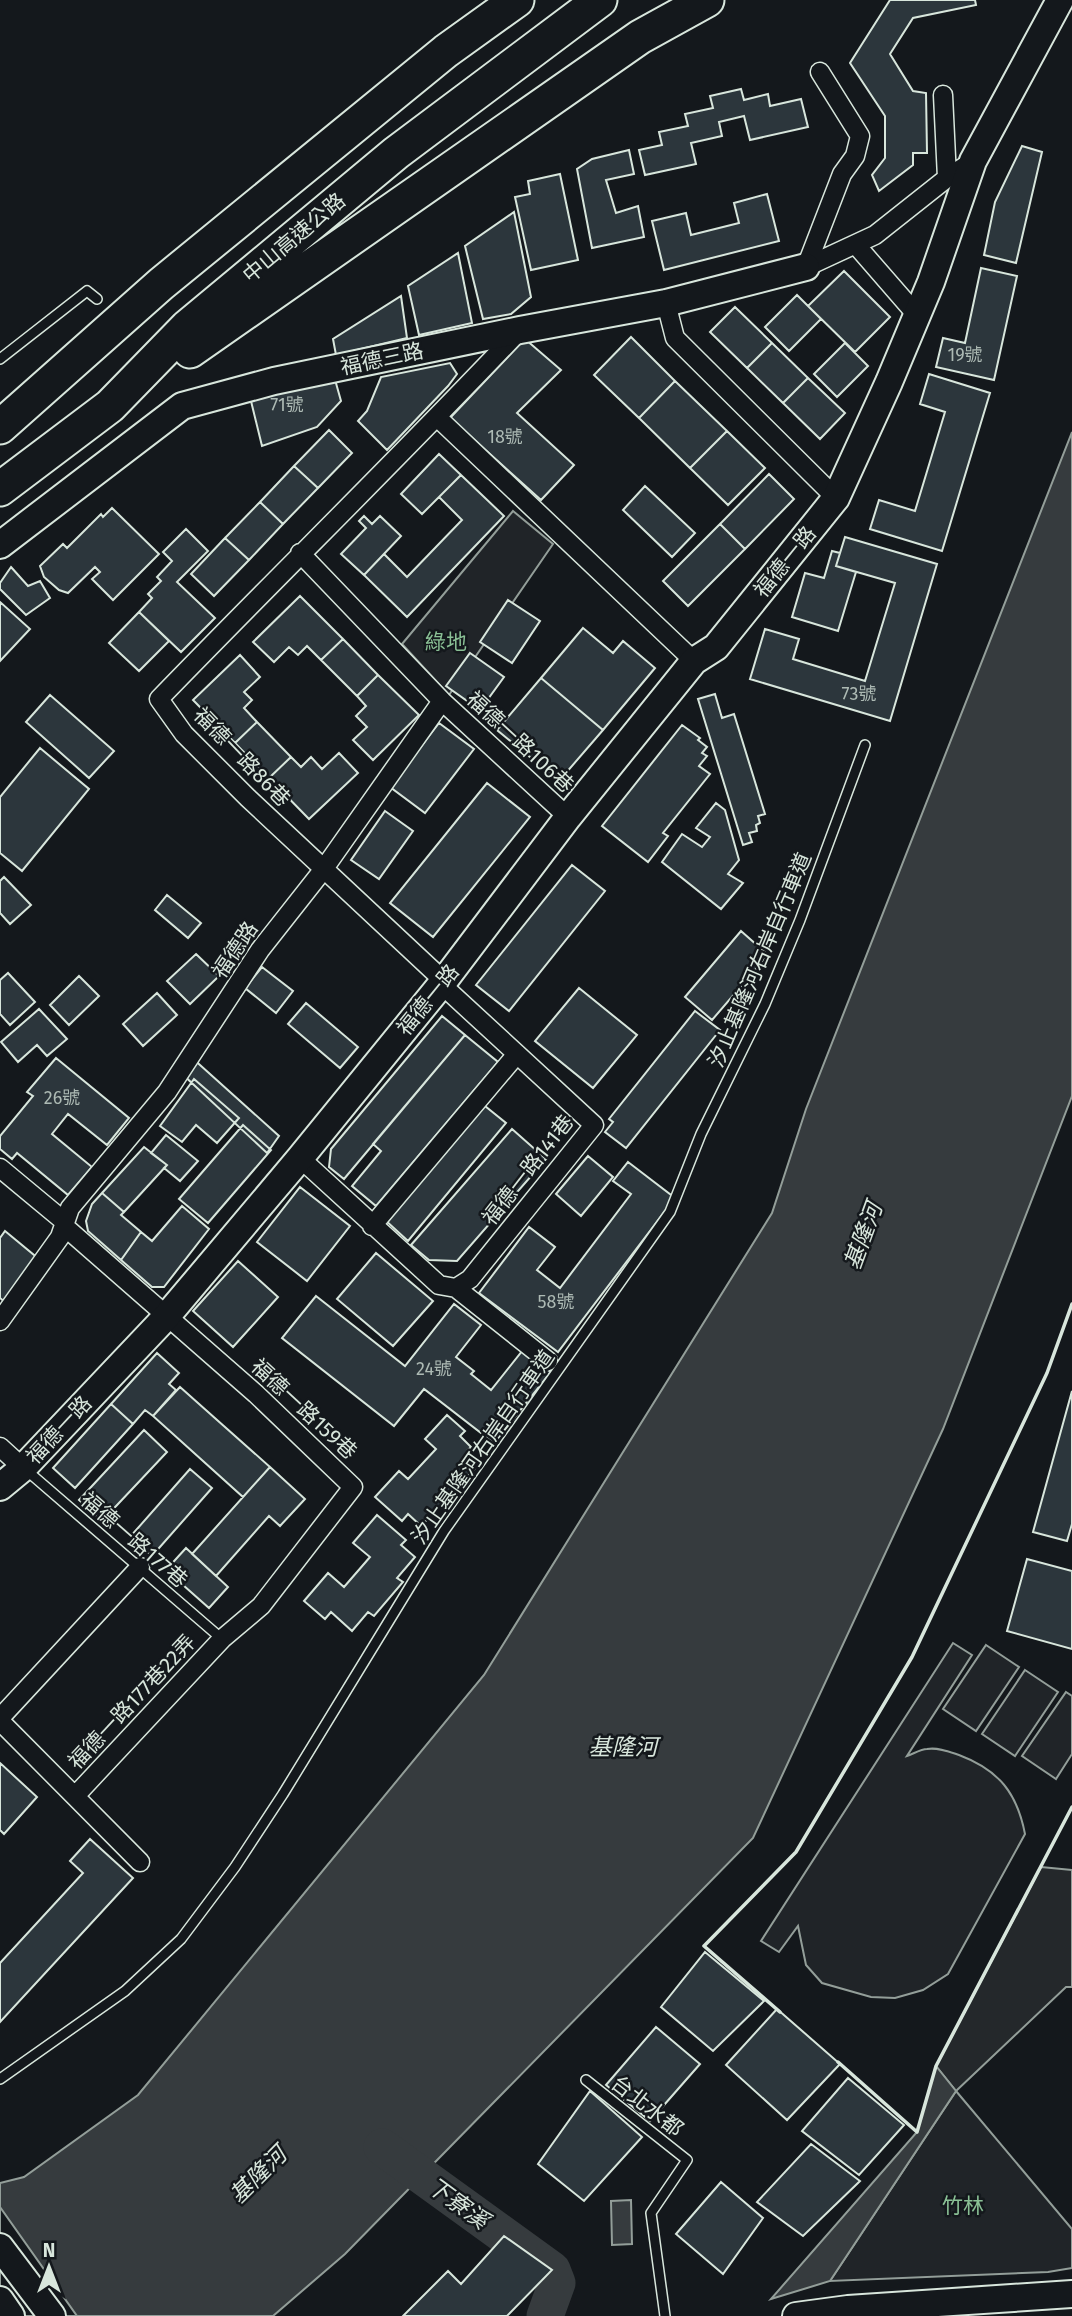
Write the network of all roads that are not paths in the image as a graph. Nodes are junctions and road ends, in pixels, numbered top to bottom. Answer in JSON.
{"nodes":[{"id":1,"x":517,"y":0,"type":"edge"},
{"id":2,"x":600,"y":0,"type":"edge"},
{"id":3,"x":707,"y":0,"type":"edge"},
{"id":4,"x":1060,"y":0,"type":"edge"},
{"id":5,"x":820,"y":72,"type":"dead end"},
{"id":6,"x":943,"y":95,"type":"dead end"},
{"id":7,"x":973,"y":161,"type":"junction"},
{"id":8,"x":947,"y":178,"type":"junction"},
{"id":9,"x":856,"y":245,"type":"junction"},
{"id":10,"x":806,"y":267,"type":"junction"},
{"id":11,"x":97,"y":299,"type":"dead end"},
{"id":12,"x":666,"y":303,"type":"junction"},
{"id":13,"x":916,"y":314,"type":"junction"},
{"id":14,"x":520,"y":330,"type":"junction"},
{"id":15,"x":0,"y":359,"type":"edge"},
{"id":16,"x":110,"y":406,"type":"junction"},
{"id":17,"x":438,"y":418,"type":"junction"},
{"id":18,"x":0,"y":427,"type":"edge"},
{"id":19,"x":0,"y":489,"type":"edge"},
{"id":20,"x":835,"y":498,"type":"junction"},
{"id":21,"x":0,"y":545,"type":"edge"},
{"id":22,"x":300,"y":554,"type":"junction"},
{"id":23,"x":694,"y":661,"type":"junction"},
{"id":24,"x":442,"y":701,"type":"junction"},
{"id":25,"x":865,"y":746,"type":"dead end"},
{"id":26,"x":568,"y":817,"type":"junction"},
{"id":27,"x":323,"y":870,"type":"junction"},
{"id":28,"x":442,"y":983,"type":"junction"},
{"id":29,"x":517,"y":1054,"type":"junction"},
{"id":30,"x":300,"y":1158,"type":"junction"},
{"id":31,"x":0,"y":1168,"type":"edge"},
{"id":32,"x":65,"y":1224,"type":"junction"},
{"id":33,"x":372,"y":1226,"type":"junction"},
{"id":34,"x":456,"y":1288,"type":"junction"},
{"id":35,"x":166,"y":1317,"type":"junction"},
{"id":36,"x":0,"y":1321,"type":"edge"},
{"id":37,"x":548,"y":1361,"type":"dead end"},
{"id":38,"x":0,"y":1447,"type":"edge"},
{"id":39,"x":23,"y":1468,"type":"junction"},
{"id":40,"x":0,"y":1487,"type":"edge"},
{"id":41,"x":140,"y":1567,"type":"junction"},
{"id":42,"x":222,"y":1639,"type":"junction"},
{"id":43,"x":0,"y":1720,"type":"edge"},
{"id":44,"x":75,"y":1796,"type":"junction"},
{"id":45,"x":140,"y":1862,"type":"dead end"},
{"id":46,"x":0,"y":2079,"type":"edge"},
{"id":47,"x":586,"y":2080,"type":"dead end"},
{"id":48,"x":0,"y":2247,"type":"edge"},
{"id":49,"x":1072,"y":2294,"type":"edge"},
{"id":50,"x":0,"y":2300,"type":"edge"},
{"id":51,"x":11,"y":2316,"type":"edge"},
{"id":52,"x":52,"y":2316,"type":"edge"},
{"id":53,"x":665,"y":2316,"type":"edge"},
{"id":54,"x":796,"y":2316,"type":"edge"}],
"edges":[{"from":1,"to":18,"type":"highway"},
{"from":2,"to":16,"type":"highway","name":"中山高速公路"},
{"from":3,"to":16,"type":"highway"},
{"from":4,"to":7,"type":"street","name":"福德一路"},
{"from":5,"to":10,"type":"street"},
{"from":6,"to":8,"type":"street"},
{"from":7,"to":8,"type":"street"},
{"from":7,"to":13,"type":"street","name":"福德一路"},
{"from":8,"to":9,"type":"street"},
{"from":9,"to":10,"type":"street"},
{"from":9,"to":13,"type":"street"},
{"from":10,"to":12,"type":"street","name":"福德三路"},
{"from":11,"to":15,"type":"lane"},
{"from":12,"to":14,"type":"street","name":"福德三路"},
{"from":12,"to":20,"type":"street"},
{"from":13,"to":20,"type":"street","name":"福德一路"},
{"from":14,"to":17,"type":"street","name":"福德一路86巷"},
{"from":14,"to":21,"type":"street","name":"福德三路"},
{"from":16,"to":19,"type":"highway","name":"中山高速公路"},
{"from":17,"to":22,"type":"street","name":"福德一路86巷"},
{"from":17,"to":23,"type":"street"},
{"from":20,"to":23,"type":"street","name":"福德一路"},
{"from":22,"to":24,"type":"street"},
{"from":22,"to":27,"type":"street","name":"福德一路86巷"},
{"from":23,"to":26,"type":"street","name":"福德一路"},
{"from":24,"to":26,"type":"street","name":"福德一路106巷"},
{"from":24,"to":27,"type":"street","name":"福德路"},
{"from":25,"to":46,"type":"lane","name":"汐止基隆河右岸自行車道"},
{"from":26,"to":28,"type":"street","name":"福德一路"},
{"from":27,"to":28,"type":"street","name":"福德一路86巷"},
{"from":27,"to":32,"type":"street","name":"福德路"},
{"from":28,"to":29,"type":"street","name":"福德一路141巷"},
{"from":28,"to":30,"type":"street","name":"福德一路"},
{"from":29,"to":33,"type":"street"},
{"from":29,"to":34,"type":"street","name":"福德一路141巷"},
{"from":30,"to":33,"type":"street"},
{"from":30,"to":35,"type":"street","name":"福德一路"},
{"from":31,"to":32,"type":"street"},
{"from":32,"to":35,"type":"street"},
{"from":32,"to":36,"type":"street","name":"福德路"},
{"from":33,"to":34,"type":"street"},
{"from":34,"to":37,"type":"street"},
{"from":35,"to":39,"type":"street","name":"福德一路"},
{"from":35,"to":42,"type":"street","name":"福德一路159巷"},
{"from":38,"to":39,"type":"street"},
{"from":39,"to":40,"type":"street","name":"福德一路"},
{"from":39,"to":41,"type":"lane","name":"福德一路177巷"},
{"from":41,"to":42,"type":"lane","name":"福德一路177巷"},
{"from":41,"to":43,"type":"street"},
{"from":42,"to":44,"type":"street","name":"福德一路177巷22弄"},
{"from":43,"to":44,"type":"street"},
{"from":44,"to":45,"type":"street"},
{"from":47,"to":53,"type":"lane","name":"台北水都"},
{"from":48,"to":52,"type":"street"},
{"from":49,"to":54,"type":"street"},
{"from":50,"to":51,"type":"street"}]}
